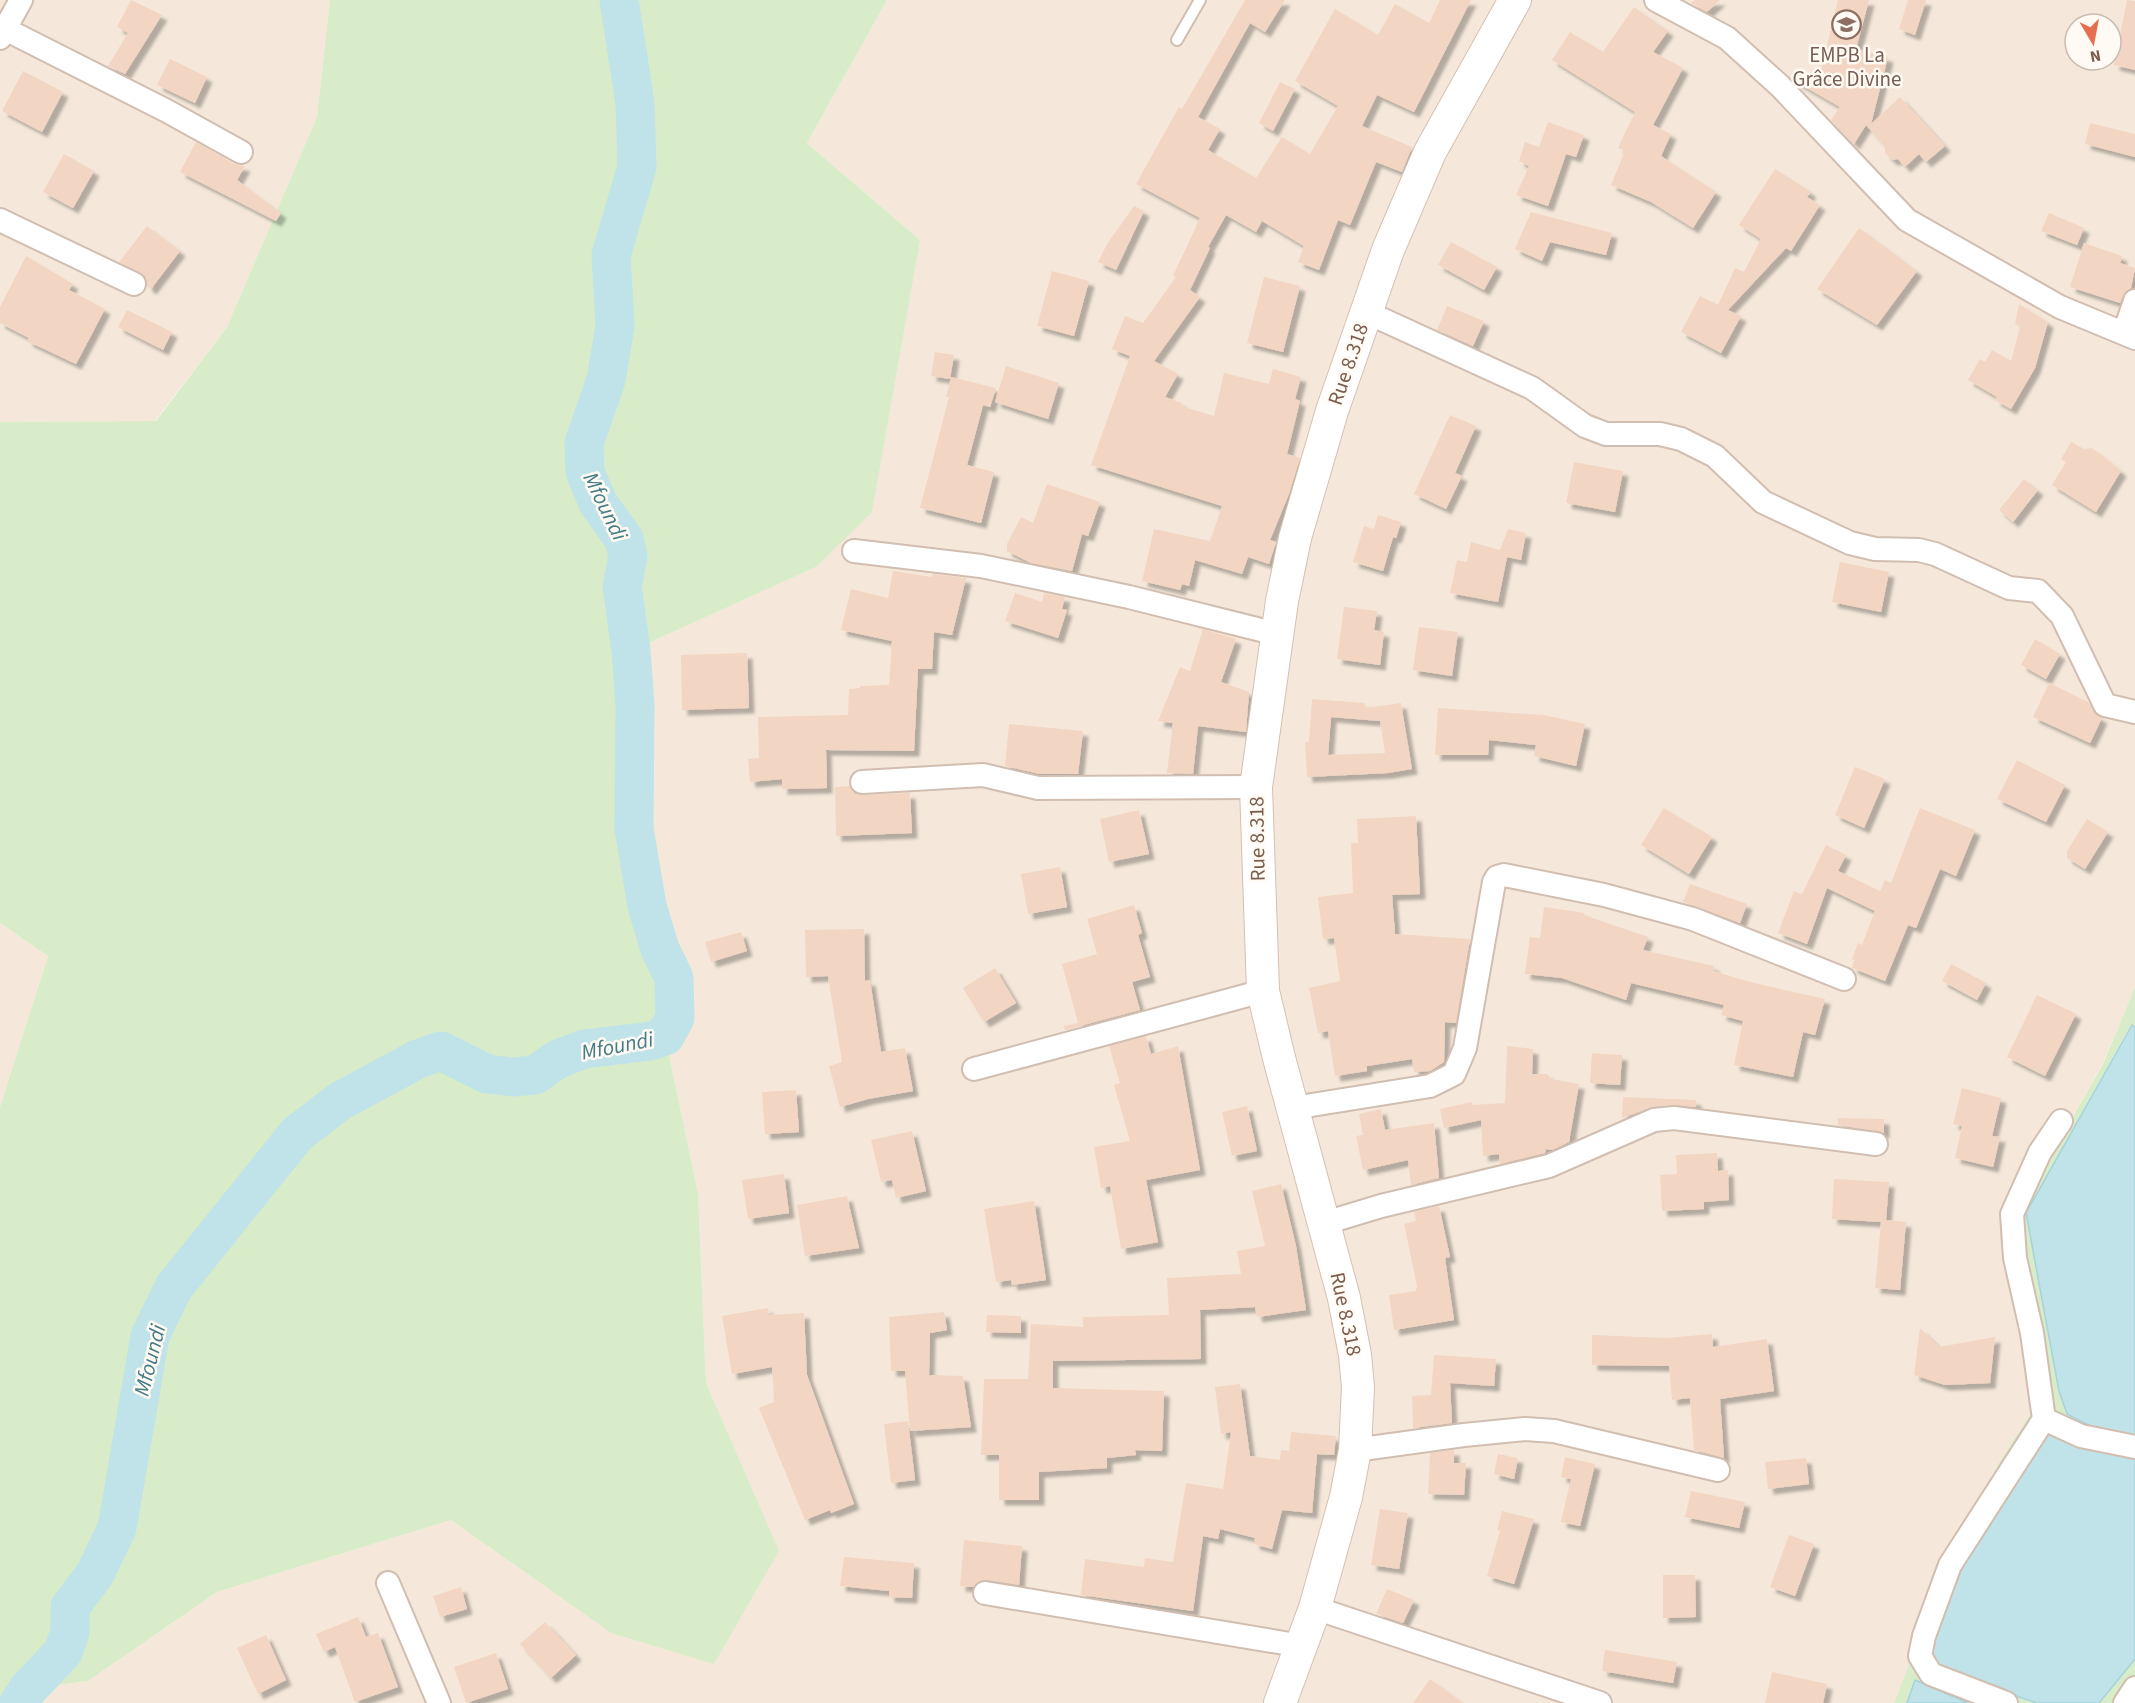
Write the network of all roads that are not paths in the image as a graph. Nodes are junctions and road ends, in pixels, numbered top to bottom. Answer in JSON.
{"nodes":[{"id":1,"x":21,"y":0,"type":"edge"},
{"id":2,"x":1200,"y":0,"type":"edge"},
{"id":3,"x":1515,"y":0,"type":"edge"},
{"id":4,"x":1656,"y":0,"type":"edge"},
{"id":5,"x":3,"y":33,"type":"edge"},
{"id":6,"x":1177,"y":40,"type":"dead end"},
{"id":7,"x":241,"y":152,"type":"dead end"},
{"id":8,"x":0,"y":220,"type":"edge"},
{"id":9,"x":134,"y":284,"type":"dead end"},
{"id":10,"x":2135,"y":301,"type":"edge"},
{"id":11,"x":1366,"y":312,"type":"junction"},
{"id":12,"x":2129,"y":335,"type":"edge"},
{"id":13,"x":854,"y":551,"type":"dead end"},
{"id":14,"x":1277,"y":634,"type":"junction"},
{"id":15,"x":2135,"y":712,"type":"edge"},
{"id":16,"x":862,"y":782,"type":"dead end"},
{"id":17,"x":1256,"y":787,"type":"junction"},
{"id":18,"x":1844,"y":979,"type":"dead end"},
{"id":19,"x":1263,"y":991,"type":"junction"},
{"id":20,"x":974,"y":1069,"type":"dead end"},
{"id":21,"x":1293,"y":1108,"type":"junction"},
{"id":22,"x":2061,"y":1120,"type":"dead end"},
{"id":23,"x":1876,"y":1144,"type":"dead end"},
{"id":24,"x":1325,"y":1223,"type":"junction"},
{"id":25,"x":2044,"y":1419,"type":"junction"},
{"id":26,"x":2135,"y":1446,"type":"edge"},
{"id":27,"x":1355,"y":1450,"type":"junction"},
{"id":28,"x":1718,"y":1470,"type":"dead end"},
{"id":29,"x":388,"y":1582,"type":"dead end"},
{"id":30,"x":986,"y":1593,"type":"dead end"},
{"id":31,"x":1315,"y":1608,"type":"junction"},
{"id":32,"x":1302,"y":1646,"type":"junction"},
{"id":33,"x":2135,"y":1688,"type":"edge"},
{"id":34,"x":439,"y":1703,"type":"edge"},
{"id":35,"x":1280,"y":1703,"type":"edge"},
{"id":36,"x":1600,"y":1703,"type":"edge"},
{"id":37,"x":2006,"y":1703,"type":"edge"},
{"id":38,"x":2125,"y":1703,"type":"edge"}],
"edges":[{"from":1,"to":5,"type":"street"},
{"from":2,"to":6,"type":"lane"},
{"from":3,"to":11,"type":"main road","name":"Rue 8.318"},
{"from":4,"to":12,"type":"street"},
{"from":5,"to":7,"type":"street"},
{"from":8,"to":9,"type":"street"},
{"from":10,"to":12,"type":"street"},
{"from":11,"to":14,"type":"main road","name":"Rue 8.318"},
{"from":11,"to":15,"type":"street"},
{"from":13,"to":14,"type":"street"},
{"from":14,"to":17,"type":"main road","name":"Rue 8.318"},
{"from":16,"to":17,"type":"street"},
{"from":17,"to":19,"type":"main road","name":"Rue 8.318"},
{"from":18,"to":21,"type":"street"},
{"from":19,"to":20,"type":"street"},
{"from":19,"to":21,"type":"main road","name":"Rue 8.318"},
{"from":21,"to":24,"type":"main road","name":"Rue 8.318"},
{"from":22,"to":25,"type":"street"},
{"from":23,"to":24,"type":"street"},
{"from":24,"to":27,"type":"main road","name":"Rue 8.318"},
{"from":25,"to":26,"type":"street"},
{"from":25,"to":37,"type":"street"},
{"from":27,"to":28,"type":"street"},
{"from":27,"to":31,"type":"main road","name":"Rue 8.318"},
{"from":29,"to":34,"type":"street"},
{"from":30,"to":32,"type":"street"},
{"from":31,"to":32,"type":"main road","name":"Rue 8.318"},
{"from":31,"to":36,"type":"street"},
{"from":32,"to":35,"type":"main road","name":"Rue 8.318"},
{"from":33,"to":38,"type":"street"}]}
